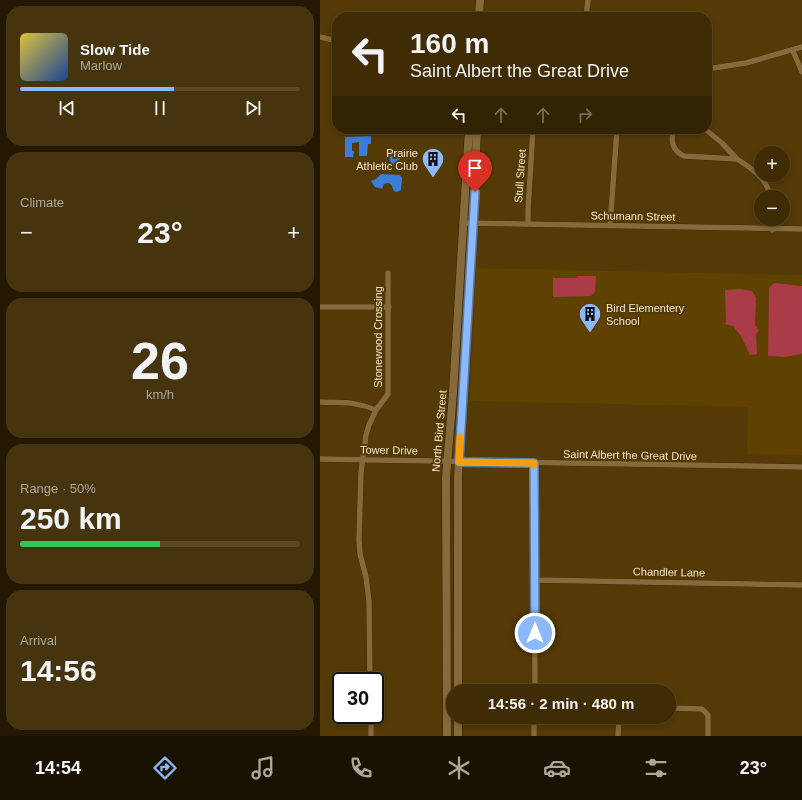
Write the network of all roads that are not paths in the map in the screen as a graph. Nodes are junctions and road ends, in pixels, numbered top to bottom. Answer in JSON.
{"nodes":[{"id":1,"x":480,"y":0,"type":"edge"},
{"id":2,"x":588,"y":0,"type":"edge"},
{"id":3,"x":479,"y":12,"type":"edge"},
{"id":4,"x":587,"y":12,"type":"edge"},
{"id":5,"x":320,"y":37,"type":"edge"},
{"id":6,"x":332,"y":40,"type":"edge"},
{"id":7,"x":802,"y":48,"type":"edge"},
{"id":8,"x":793,"y":50,"type":"junction"},
{"id":9,"x":712,"y":68,"type":"edge"},
{"id":10,"x":802,"y":72,"type":"edge"},
{"id":11,"x":469,"y":134,"type":"edge"},
{"id":12,"x":477,"y":134,"type":"edge"},
{"id":13,"x":533,"y":134,"type":"edge"},
{"id":14,"x":617,"y":134,"type":"edge"},
{"id":15,"x":673,"y":134,"type":"edge"},
{"id":16,"x":711,"y":134,"type":"edge"},
{"id":17,"x":737,"y":159,"type":"junction"},
{"id":18,"x":768,"y":190,"type":"edge"},
{"id":19,"x":464,"y":223,"type":"junction"},
{"id":20,"x":473,"y":223,"type":"junction"},
{"id":21,"x":528,"y":224,"type":"junction"},
{"id":22,"x":610,"y":226,"type":"junction"},
{"id":23,"x":771,"y":226,"type":"edge"},
{"id":24,"x":802,"y":229,"type":"edge"},
{"id":25,"x":772,"y":230,"type":"junction"},
{"id":26,"x":388,"y":273,"type":"dead end"},
{"id":27,"x":320,"y":307,"type":"edge"},
{"id":28,"x":389,"y":307,"type":"junction"},
{"id":29,"x":320,"y":402,"type":"edge"},
{"id":30,"x":376,"y":410,"type":"junction"},
{"id":31,"x":320,"y":459,"type":"edge"},
{"id":32,"x":363,"y":460,"type":"junction"},
{"id":33,"x":447,"y":461,"type":"junction"},
{"id":34,"x":459,"y":462,"type":"junction"},
{"id":35,"x":534,"y":463,"type":"junction"},
{"id":36,"x":802,"y":468,"type":"edge"},
{"id":37,"x":535,"y":580,"type":"junction"},
{"id":38,"x":802,"y":585,"type":"edge"},
{"id":39,"x":370,"y":672,"type":"edge"},
{"id":40,"x":458,"y":684,"type":"edge"},
{"id":41,"x":535,"y":684,"type":"edge"},
{"id":42,"x":676,"y":708,"type":"edge"},
{"id":43,"x":371,"y":724,"type":"edge"},
{"id":44,"x":458,"y":724,"type":"edge"},
{"id":45,"x":534,"y":724,"type":"edge"},
{"id":46,"x":619,"y":724,"type":"edge"},
{"id":47,"x":371,"y":736,"type":"edge"},
{"id":48,"x":447,"y":736,"type":"edge"},
{"id":49,"x":458,"y":736,"type":"edge"},
{"id":50,"x":534,"y":736,"type":"edge"},
{"id":51,"x":618,"y":736,"type":"edge"},
{"id":52,"x":708,"y":736,"type":"edge"}],
"edges":[{"from":1,"to":3,"type":"street"},
{"from":2,"to":4,"type":"street"},
{"from":5,"to":6,"type":"street"},
{"from":7,"to":8,"type":"street"},
{"from":8,"to":9,"type":"street"},
{"from":8,"to":10,"type":"street"},
{"from":11,"to":19,"type":"street","name":"North Bird Street"},
{"from":12,"to":20,"type":"street","name":"North Bird Street"},
{"from":13,"to":21,"type":"street","name":"Stull Street"},
{"from":14,"to":22,"type":"street"},
{"from":15,"to":17,"type":"street"},
{"from":16,"to":17,"type":"street"},
{"from":17,"to":18,"type":"street"},
{"from":19,"to":20,"type":"street","name":"Schumann Street"},
{"from":19,"to":33,"type":"street","name":"North Bird Street"},
{"from":20,"to":21,"type":"street","name":"Schumann Street"},
{"from":20,"to":34,"type":"street","name":"North Bird Street"},
{"from":21,"to":22,"type":"street","name":"Schumann Street"},
{"from":22,"to":25,"type":"street","name":"Schumann Street"},
{"from":23,"to":25,"type":"street"},
{"from":24,"to":25,"type":"street","name":"Schumann Street"},
{"from":26,"to":28,"type":"street","name":"Stonewood Crossing"},
{"from":27,"to":28,"type":"street"},
{"from":28,"to":30,"type":"street","name":"Stonewood Crossing"},
{"from":29,"to":30,"type":"street"},
{"from":30,"to":32,"type":"street","name":"Stonewood Crossing"},
{"from":31,"to":32,"type":"street","name":"Tower Drive"},
{"from":32,"to":33,"type":"street","name":"Tower Drive"},
{"from":32,"to":39,"type":"street","name":"Stonewood Crossing"},
{"from":33,"to":34,"type":"street","name":"Tower Drive"},
{"from":33,"to":48,"type":"street","name":"North Bird Street"},
{"from":34,"to":35,"type":"street","name":"Saint Albert the Great Drive"},
{"from":34,"to":40,"type":"street","name":"North Bird Street"},
{"from":35,"to":36,"type":"street","name":"Saint Albert the Great Drive"},
{"from":35,"to":37,"type":"street"},
{"from":37,"to":38,"type":"street","name":"Chandler Lane"},
{"from":37,"to":41,"type":"street"},
{"from":42,"to":52,"type":"street"},
{"from":43,"to":47,"type":"street"},
{"from":44,"to":49,"type":"street"},
{"from":45,"to":50,"type":"street"},
{"from":46,"to":51,"type":"street"}]}
